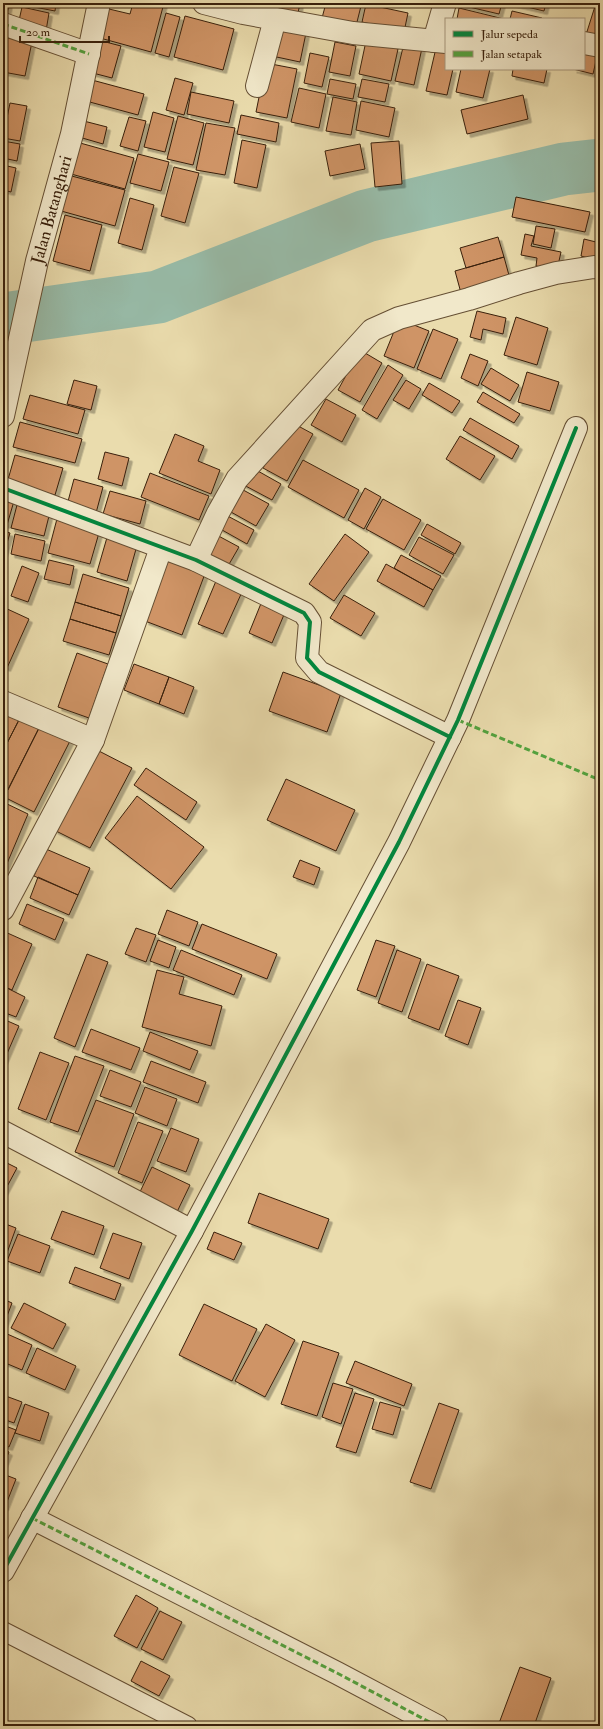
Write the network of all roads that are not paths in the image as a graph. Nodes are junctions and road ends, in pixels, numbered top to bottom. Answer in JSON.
{"nodes":[{"id":1,"x":99,"y":3,"type":"edge"},
{"id":2,"x":204,"y":3,"type":"edge"},
{"id":3,"x":445,"y":3,"type":"edge"},
{"id":4,"x":275,"y":19,"type":"junction"},
{"id":5,"x":3,"y":24,"type":"edge"},
{"id":6,"x":440,"y":42,"type":"edge"},
{"id":7,"x":585,"y":43,"type":"edge"},
{"id":8,"x":600,"y":46,"type":"edge"},
{"id":9,"x":89,"y":54,"type":"junction"},
{"id":10,"x":258,"y":86,"type":"dead end"},
{"id":11,"x":600,"y":268,"type":"edge"},
{"id":12,"x":6,"y":406,"type":"edge"},
{"id":13,"x":576,"y":428,"type":"dead end"},
{"id":14,"x":3,"y":488,"type":"edge"},
{"id":15,"x":161,"y":548,"type":"junction"},
{"id":16,"x":196,"y":560,"type":"junction"},
{"id":17,"x":3,"y":702,"type":"edge"},
{"id":18,"x":450,"y":737,"type":"junction"},
{"id":19,"x":93,"y":740,"type":"junction"},
{"id":20,"x":3,"y":909,"type":"edge"},
{"id":21,"x":3,"y":1132,"type":"edge"},
{"id":22,"x":192,"y":1231,"type":"junction"},
{"id":23,"x":32,"y":1518,"type":"junction"},
{"id":24,"x":3,"y":1571,"type":"edge"},
{"id":25,"x":3,"y":1631,"type":"edge"},
{"id":26,"x":188,"y":1726,"type":"edge"},
{"id":27,"x":437,"y":1726,"type":"edge"}],
"edges":[{"from":1,"to":9,"type":"street","name":"Jalan Batanghari"},
{"from":2,"to":4,"type":"street"},
{"from":3,"to":6,"type":"street"},
{"from":4,"to":6,"type":"street"},
{"from":4,"to":10,"type":"street"},
{"from":5,"to":9,"type":"street"},
{"from":7,"to":8,"type":"street"},
{"from":9,"to":12,"type":"street","name":"Jalan Batanghari"},
{"from":11,"to":16,"type":"street"},
{"from":13,"to":18,"type":"street"},
{"from":14,"to":15,"type":"street"},
{"from":15,"to":16,"type":"street"},
{"from":15,"to":19,"type":"street"},
{"from":16,"to":18,"type":"street"},
{"from":17,"to":19,"type":"street"},
{"from":18,"to":22,"type":"street"},
{"from":19,"to":20,"type":"street"},
{"from":21,"to":22,"type":"street"},
{"from":22,"to":23,"type":"street"},
{"from":23,"to":24,"type":"street"},
{"from":23,"to":27,"type":"street"},
{"from":25,"to":26,"type":"lane"}]}
